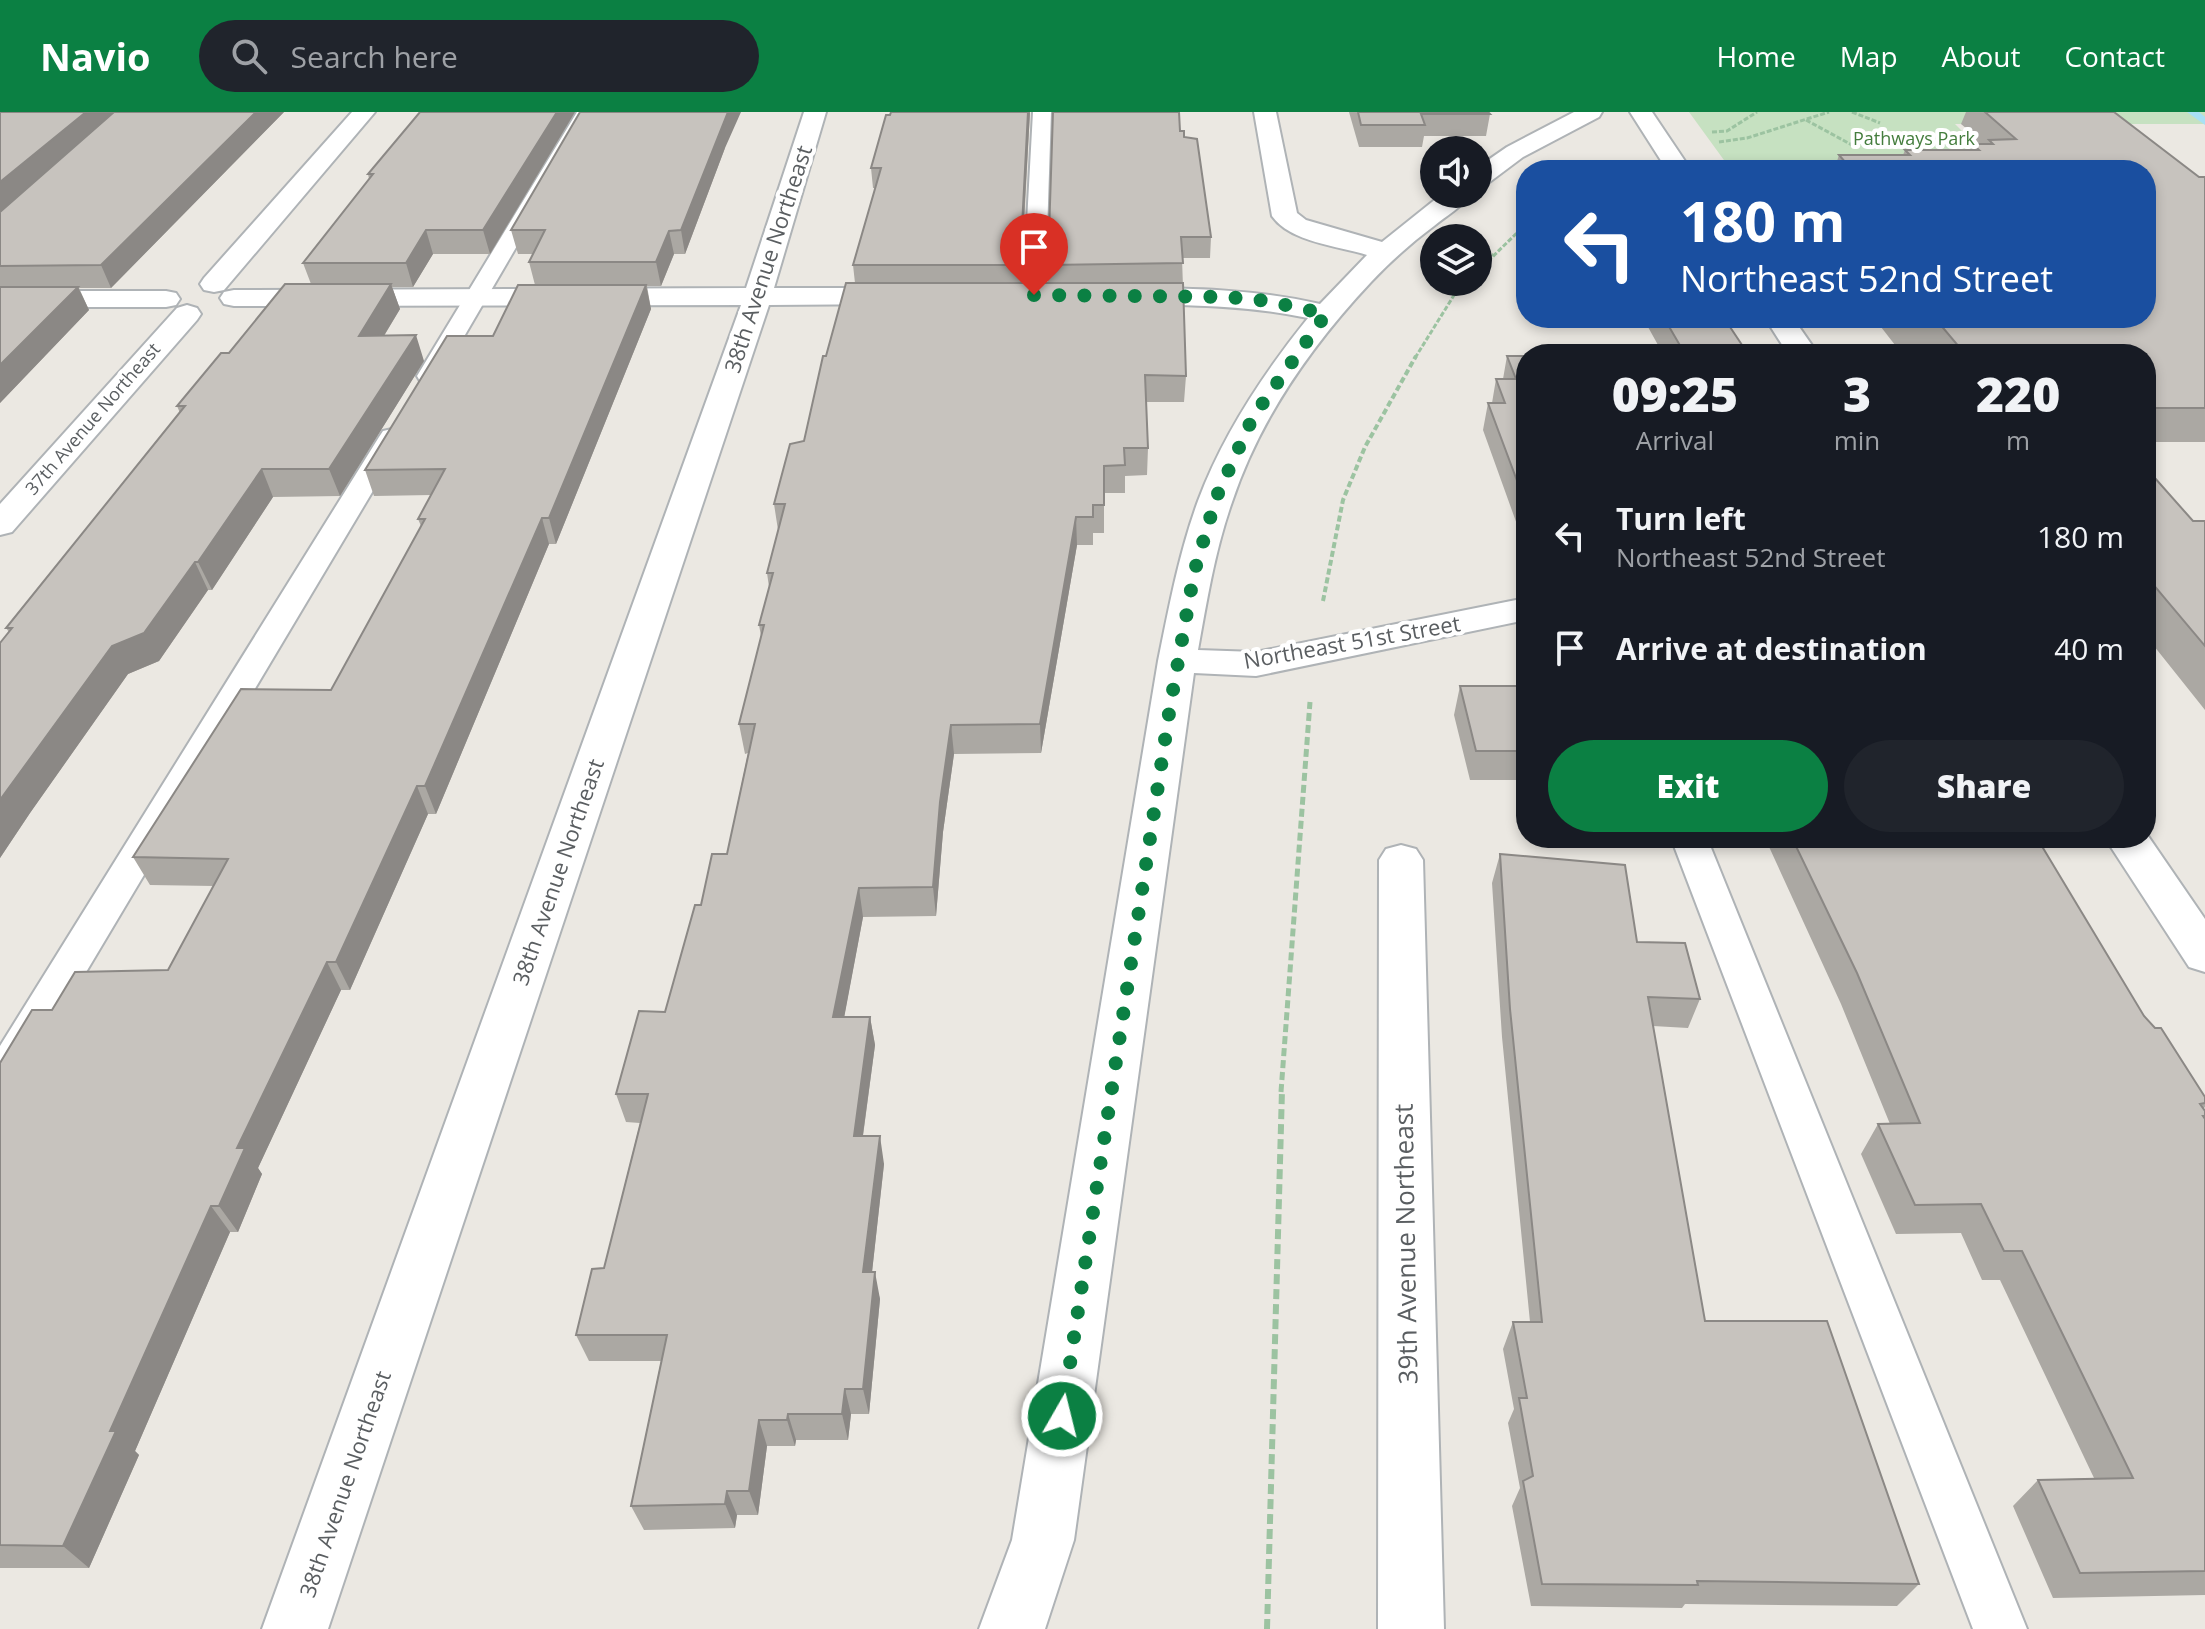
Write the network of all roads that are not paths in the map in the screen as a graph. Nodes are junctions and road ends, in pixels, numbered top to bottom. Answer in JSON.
{"nodes":[{"id":1,"x":364,"y":112,"type":"edge"},
{"id":2,"x":586,"y":112,"type":"edge"},
{"id":3,"x":815,"y":112,"type":"edge"},
{"id":4,"x":1042,"y":112,"type":"edge"},
{"id":5,"x":1265,"y":112,"type":"edge"},
{"id":6,"x":1591,"y":112,"type":"edge"},
{"id":7,"x":1641,"y":112,"type":"edge"},
{"id":8,"x":1672,"y":160,"type":"edge"},
{"id":9,"x":1492,"y":169,"type":"edge"},
{"id":10,"x":1441,"y":208,"type":"edge"},
{"id":11,"x":1387,"y":252,"type":"junction"},
{"id":12,"x":224,"y":291,"type":"junction"},
{"id":13,"x":1034,"y":295,"type":"junction"},
{"id":14,"x":923,"y":296,"type":"edge"},
{"id":15,"x":1002,"y":296,"type":"edge"},
{"id":16,"x":1064,"y":296,"type":"edge"},
{"id":17,"x":1094,"y":296,"type":"edge"},
{"id":18,"x":757,"y":297,"type":"junction"},
{"id":19,"x":478,"y":298,"type":"junction"},
{"id":20,"x":0,"y":299,"type":"edge"},
{"id":21,"x":176,"y":306,"type":"junction"},
{"id":22,"x":1326,"y":314,"type":"junction"},
{"id":23,"x":0,"y":525,"type":"edge"},
{"id":24,"x":1516,"y":611,"type":"edge"},
{"id":25,"x":1177,"y":661,"type":"junction"},
{"id":26,"x":1693,"y":848,"type":"edge"},
{"id":27,"x":2134,"y":848,"type":"edge"},
{"id":28,"x":1401,"y":860,"type":"dead end"},
{"id":29,"x":2205,"y":955,"type":"edge"},
{"id":30,"x":0,"y":1081,"type":"edge"},
{"id":31,"x":295,"y":1629,"type":"edge"},
{"id":32,"x":1012,"y":1629,"type":"edge"},
{"id":33,"x":1411,"y":1629,"type":"edge"},
{"id":34,"x":2000,"y":1629,"type":"edge"}],
"edges":[{"from":1,"to":12,"type":"street"},
{"from":2,"to":19,"type":"lane"},
{"from":3,"to":18,"type":"street","name":"38th Avenue Northeast"},
{"from":4,"to":13,"type":"lane"},
{"from":5,"to":11,"type":"street"},
{"from":6,"to":9,"type":"street"},
{"from":7,"to":8,"type":"street"},
{"from":10,"to":11,"type":"street"},
{"from":11,"to":22,"type":"street"},
{"from":12,"to":19,"type":"street"},
{"from":12,"to":21,"type":"street"},
{"from":13,"to":15,"type":"street"},
{"from":13,"to":16,"type":"street"},
{"from":14,"to":18,"type":"street"},
{"from":17,"to":22,"type":"street"},
{"from":18,"to":19,"type":"street"},
{"from":18,"to":31,"type":"street","name":"38th Avenue Northeast"},
{"from":19,"to":30,"type":"lane"},
{"from":20,"to":21,"type":"street"},
{"from":21,"to":23,"type":"street","name":"37th Avenue Northeast"},
{"from":22,"to":25,"type":"street"},
{"from":24,"to":25,"type":"street","name":"Northeast 51st Street"},
{"from":25,"to":32,"type":"street"},
{"from":26,"to":34,"type":"lane"},
{"from":27,"to":29,"type":"street"},
{"from":28,"to":33,"type":"street","name":"39th Avenue Northeast"}]}
